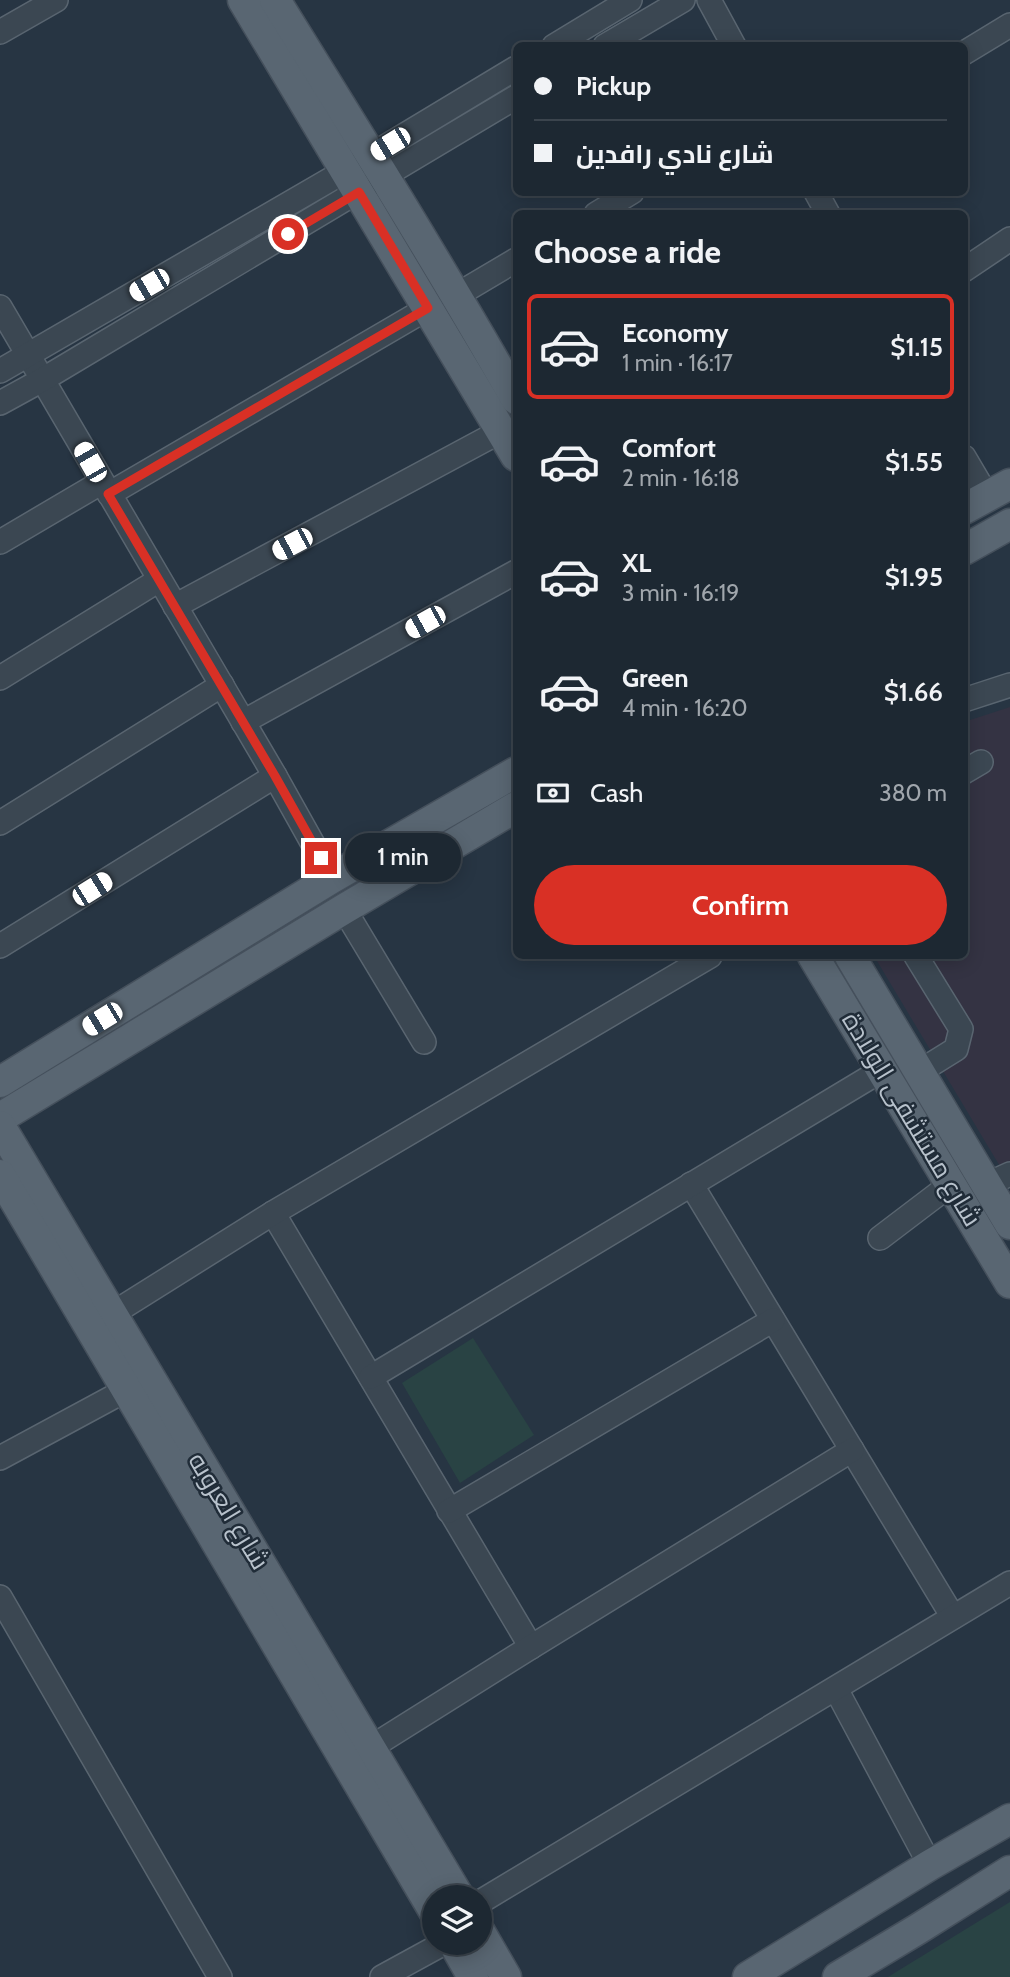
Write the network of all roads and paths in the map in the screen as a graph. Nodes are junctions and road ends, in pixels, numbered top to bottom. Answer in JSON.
{"nodes":[{"id":1,"x":56,"y":0,"type":"edge"},
{"id":2,"x":243,"y":0,"type":"edge"},
{"id":3,"x":275,"y":0,"type":"edge"},
{"id":4,"x":631,"y":0,"type":"edge"},
{"id":5,"x":683,"y":0,"type":"edge"},
{"id":6,"x":709,"y":0,"type":"edge"},
{"id":7,"x":1010,"y":25,"type":"edge"},
{"id":8,"x":0,"y":32,"type":"edge"},
{"id":9,"x":561,"y":42,"type":"edge"},
{"id":10,"x":612,"y":42,"type":"edge"},
{"id":11,"x":732,"y":42,"type":"edge"},
{"id":12,"x":968,"y":51,"type":"edge"},
{"id":13,"x":513,"y":70,"type":"edge"},
{"id":14,"x":513,"y":98,"type":"edge"},
{"id":15,"x":378,"y":165,"type":"junction"},
{"id":16,"x":352,"y":182,"type":"junction"},
{"id":17,"x":625,"y":196,"type":"edge"},
{"id":18,"x":603,"y":210,"type":"edge"},
{"id":19,"x":1010,"y":239,"type":"edge"},
{"id":20,"x":513,"y":262,"type":"edge"},
{"id":21,"x":968,"y":267,"type":"edge"},
{"id":22,"x":457,"y":295,"type":"junction"},
{"id":23,"x":0,"y":307,"type":"edge"},
{"id":24,"x":428,"y":308,"type":"junction"},
{"id":25,"x":29,"y":355,"type":"junction"},
{"id":26,"x":0,"y":371,"type":"edge"},
{"id":27,"x":42,"y":380,"type":"junction"},
{"id":28,"x":513,"y":394,"type":"edge"},
{"id":29,"x":0,"y":403,"type":"edge"},
{"id":30,"x":509,"y":444,"type":"edge"},
{"id":31,"x":968,"y":464,"type":"edge"},
{"id":32,"x":105,"y":488,"type":"junction"},
{"id":33,"x":987,"y":497,"type":"edge"},
{"id":34,"x":1010,"y":524,"type":"edge"},
{"id":35,"x":0,"y":542,"type":"edge"},
{"id":36,"x":968,"y":548,"type":"edge"},
{"id":37,"x":513,"y":574,"type":"edge"},
{"id":38,"x":159,"y":580,"type":"junction"},
{"id":39,"x":175,"y":607,"type":"junction"},
{"id":40,"x":0,"y":678,"type":"edge"},
{"id":41,"x":222,"y":685,"type":"junction"},
{"id":42,"x":1010,"y":685,"type":"edge"},
{"id":43,"x":968,"y":699,"type":"edge"},
{"id":44,"x":243,"y":722,"type":"junction"},
{"id":45,"x":513,"y":774,"type":"edge"},
{"id":46,"x":275,"y":776,"type":"junction"},
{"id":47,"x":513,"y":809,"type":"edge"},
{"id":48,"x":0,"y":823,"type":"edge"},
{"id":49,"x":332,"y":878,"type":"junction"},
{"id":50,"x":344,"y":909,"type":"junction"},
{"id":51,"x":0,"y":946,"type":"edge"},
{"id":52,"x":705,"y":959,"type":"edge"},
{"id":53,"x":815,"y":959,"type":"edge"},
{"id":54,"x":852,"y":959,"type":"edge"},
{"id":55,"x":918,"y":959,"type":"edge"},
{"id":56,"x":424,"y":1042,"type":"dead end"},
{"id":57,"x":882,"y":1070,"type":"junction"},
{"id":58,"x":919,"y":1072,"type":"junction"},
{"id":59,"x":0,"y":1082,"type":"edge"},
{"id":60,"x":0,"y":1118,"type":"edge"},
{"id":61,"x":0,"y":1126,"type":"edge"},
{"id":62,"x":0,"y":1175,"type":"edge"},
{"id":63,"x":998,"y":1180,"type":"edge"},
{"id":64,"x":691,"y":1184,"type":"junction"},
{"id":65,"x":951,"y":1184,"type":"junction"},
{"id":66,"x":273,"y":1213,"type":"junction"},
{"id":67,"x":1008,"y":1221,"type":"edge"},
{"id":68,"x":979,"y":1231,"type":"junction"},
{"id":69,"x":880,"y":1238,"type":"dead end"},
{"id":70,"x":1010,"y":1283,"type":"edge"},
{"id":71,"x":112,"y":1314,"type":"junction"},
{"id":72,"x":773,"y":1320,"type":"junction"},
{"id":73,"x":371,"y":1377,"type":"junction"},
{"id":74,"x":126,"y":1390,"type":"junction"},
{"id":75,"x":852,"y":1450,"type":"junction"},
{"id":76,"x":0,"y":1458,"type":"edge"},
{"id":77,"x":449,"y":1511,"type":"junction"},
{"id":78,"x":1010,"y":1583,"type":"edge"},
{"id":79,"x":0,"y":1597,"type":"edge"},
{"id":80,"x":953,"y":1616,"type":"junction"},
{"id":81,"x":531,"y":1647,"type":"junction"},
{"id":82,"x":836,"y":1689,"type":"junction"},
{"id":83,"x":370,"y":1748,"type":"junction"},
{"id":84,"x":1010,"y":1819,"type":"edge"},
{"id":85,"x":997,"y":1838,"type":"edge"},
{"id":86,"x":930,"y":1865,"type":"junction"},
{"id":87,"x":1007,"y":1871,"type":"edge"},
{"id":88,"x":451,"y":1885,"type":"edge"},
{"id":89,"x":422,"y":1891,"type":"edge"},
{"id":90,"x":492,"y":1895,"type":"edge"},
{"id":91,"x":492,"y":1953,"type":"edge"},
{"id":92,"x":422,"y":1955,"type":"edge"},
{"id":93,"x":460,"y":1955,"type":"edge"},
{"id":94,"x":220,"y":1977,"type":"edge"},
{"id":95,"x":382,"y":1977,"type":"edge"},
{"id":96,"x":473,"y":1977,"type":"edge"},
{"id":97,"x":506,"y":1977,"type":"edge"},
{"id":98,"x":748,"y":1977,"type":"edge"},
{"id":99,"x":838,"y":1977,"type":"edge"}],
"edges":[{"from":1,"to":8,"type":"street"},
{"from":2,"to":16,"type":"main road"},
{"from":3,"to":15,"type":"main road"},
{"from":4,"to":9,"type":"street"},
{"from":5,"to":10,"type":"street"},
{"from":6,"to":11,"type":"street"},
{"from":7,"to":12,"type":"street"},
{"from":13,"to":15,"type":"street"},
{"from":14,"to":15,"type":"street"},
{"from":15,"to":16,"type":"street"},
{"from":15,"to":22,"type":"main road"},
{"from":16,"to":24,"type":"main road"},
{"from":16,"to":25,"type":"street"},
{"from":16,"to":27,"type":"street"},
{"from":17,"to":18,"type":"street"},
{"from":19,"to":21,"type":"street"},
{"from":20,"to":22,"type":"street"},
{"from":22,"to":28,"type":"main road"},
{"from":23,"to":25,"type":"street"},
{"from":24,"to":30,"type":"main road"},
{"from":24,"to":32,"type":"street"},
{"from":25,"to":26,"type":"street"},
{"from":25,"to":27,"type":"street"},
{"from":27,"to":29,"type":"street"},
{"from":27,"to":32,"type":"street"},
{"from":30,"to":39,"type":"street"},
{"from":31,"to":33,"type":"street"},
{"from":32,"to":35,"type":"street"},
{"from":32,"to":38,"type":"street"},
{"from":34,"to":36,"type":"main road"},
{"from":37,"to":44,"type":"street"},
{"from":38,"to":39,"type":"street"},
{"from":38,"to":40,"type":"street"},
{"from":39,"to":41,"type":"street"},
{"from":41,"to":44,"type":"street"},
{"from":41,"to":48,"type":"street"},
{"from":42,"to":43,"type":"street"},
{"from":44,"to":46,"type":"street"},
{"from":45,"to":49,"type":"main road"},
{"from":46,"to":49,"type":"street"},
{"from":46,"to":51,"type":"street"},
{"from":47,"to":50,"type":"main road"},
{"from":49,"to":59,"type":"main road"},
{"from":50,"to":56,"type":"street"},
{"from":50,"to":60,"type":"main road"},
{"from":52,"to":66,"type":"street"},
{"from":53,"to":57,"type":"main road","name":"شارع مستشفى الولادة"},
{"from":54,"to":58,"type":"main road","name":"شارع مستشفى الولادة"},
{"from":55,"to":58,"type":"street"},
{"from":57,"to":64,"type":"street"},
{"from":57,"to":65,"type":"main road","name":"شارع مستشفى الولادة"},
{"from":58,"to":63,"type":"main road","name":"شارع مستشفى الولادة"},
{"from":61,"to":71,"type":"main road","name":"شارع العروبه"},
{"from":62,"to":74,"type":"main road","name":"شارع العروبه"},
{"from":63,"to":67,"type":"main road","name":"شارع مستشفى الولادة"},
{"from":64,"to":72,"type":"street"},
{"from":64,"to":73,"type":"street"},
{"from":65,"to":68,"type":"main road","name":"شارع مستشفى الولادة"},
{"from":65,"to":69,"type":"street"},
{"from":66,"to":71,"type":"street"},
{"from":66,"to":73,"type":"street"},
{"from":67,"to":68,"type":"main road"},
{"from":68,"to":70,"type":"main road","name":"شارع مستشفى الولادة"},
{"from":71,"to":83,"type":"main road","name":"شارع العروبه"},
{"from":72,"to":75,"type":"street"},
{"from":72,"to":77,"type":"street"},
{"from":73,"to":77,"type":"street"},
{"from":74,"to":76,"type":"street"},
{"from":74,"to":89,"type":"main road","name":"شارع العروبه"},
{"from":75,"to":80,"type":"street"},
{"from":75,"to":81,"type":"street"},
{"from":77,"to":81,"type":"street"},
{"from":78,"to":80,"type":"street"},
{"from":79,"to":94,"type":"street"},
{"from":80,"to":82,"type":"street"},
{"from":81,"to":83,"type":"street"},
{"from":82,"to":86,"type":"street"},
{"from":82,"to":90,"type":"street"},
{"from":83,"to":88,"type":"main road","name":"شارع العروبه"},
{"from":84,"to":85,"type":"main road"},
{"from":85,"to":86,"type":"main road"},
{"from":86,"to":98,"type":"main road"},
{"from":87,"to":99,"type":"main road"},
{"from":91,"to":97,"type":"main road"},
{"from":92,"to":95,"type":"street"},
{"from":93,"to":96,"type":"main road"}]}
